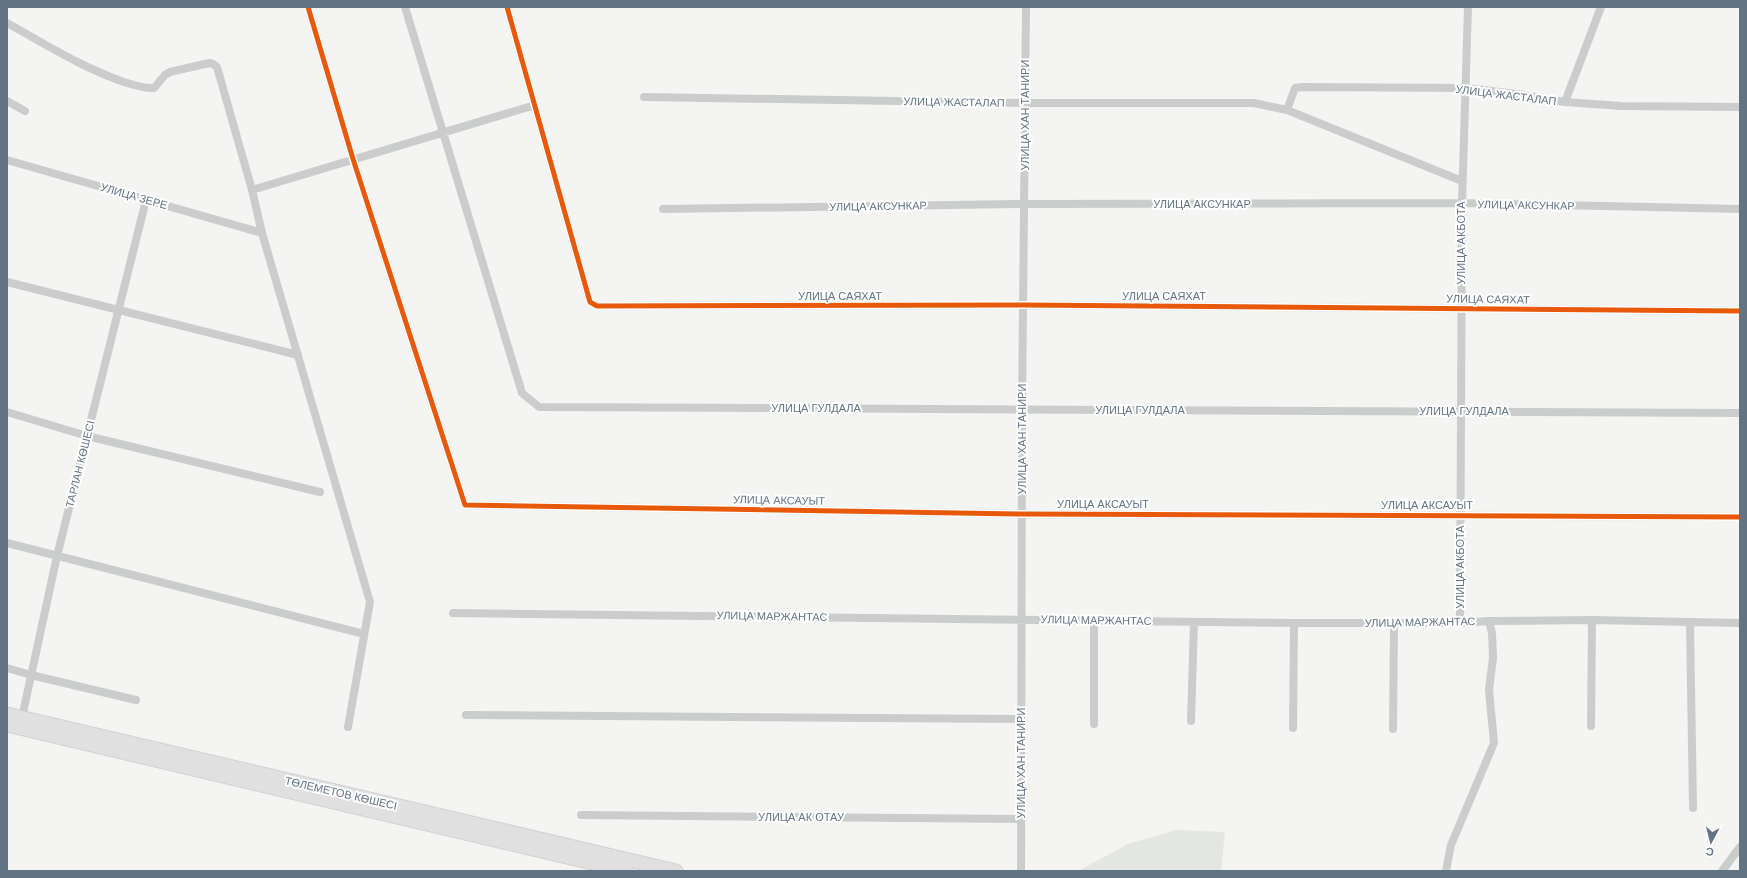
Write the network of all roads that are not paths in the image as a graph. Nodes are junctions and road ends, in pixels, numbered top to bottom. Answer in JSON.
{"nodes":[{"id":1,"x":308,"y":7,"type":"edge"},
{"id":2,"x":405,"y":7,"type":"edge"},
{"id":3,"x":506,"y":7,"type":"edge"},
{"id":4,"x":1026,"y":7,"type":"edge"},
{"id":5,"x":1468,"y":7,"type":"edge"},
{"id":6,"x":1601,"y":7,"type":"edge"},
{"id":7,"x":7,"y":23,"type":"edge"},
{"id":8,"x":1466,"y":88,"type":"junction"},
{"id":9,"x":644,"y":96,"type":"dead end"},
{"id":10,"x":7,"y":101,"type":"edge"},
{"id":11,"x":1565,"y":102,"type":"junction"},
{"id":12,"x":1026,"y":103,"type":"junction"},
{"id":13,"x":535,"y":105,"type":"junction"},
{"id":14,"x":1740,"y":107,"type":"edge"},
{"id":15,"x":1287,"y":110,"type":"junction"},
{"id":16,"x":25,"y":111,"type":"dead end"},
{"id":17,"x":443,"y":132,"type":"junction"},
{"id":18,"x":353,"y":159,"type":"junction"},
{"id":19,"x":7,"y":160,"type":"edge"},
{"id":20,"x":1462,"y":181,"type":"junction"},
{"id":21,"x":252,"y":190,"type":"junction"},
{"id":22,"x":146,"y":200,"type":"junction"},
{"id":23,"x":1025,"y":204,"type":"junction"},
{"id":24,"x":1462,"y":204,"type":"junction"},
{"id":25,"x":664,"y":209,"type":"dead end"},
{"id":26,"x":1740,"y":209,"type":"edge"},
{"id":27,"x":262,"y":233,"type":"junction"},
{"id":28,"x":7,"y":282,"type":"edge"},
{"id":29,"x":1024,"y":305,"type":"junction"},
{"id":30,"x":1461,"y":308,"type":"junction"},
{"id":31,"x":119,"y":310,"type":"junction"},
{"id":32,"x":1740,"y":311,"type":"edge"},
{"id":33,"x":298,"y":355,"type":"junction"},
{"id":34,"x":1022,"y":409,"type":"junction"},
{"id":35,"x":1460,"y":411,"type":"junction"},
{"id":36,"x":7,"y":412,"type":"edge"},
{"id":37,"x":1740,"y":413,"type":"edge"},
{"id":38,"x":87,"y":436,"type":"junction"},
{"id":39,"x":320,"y":492,"type":"dead end"},
{"id":40,"x":1022,"y":514,"type":"junction"},
{"id":41,"x":1460,"y":515,"type":"junction"},
{"id":42,"x":1740,"y":518,"type":"edge"},
{"id":43,"x":7,"y":543,"type":"edge"},
{"id":44,"x":57,"y":556,"type":"junction"},
{"id":45,"x":453,"y":613,"type":"dead end"},
{"id":46,"x":1021,"y":619,"type":"junction"},
{"id":47,"x":1592,"y":620,"type":"junction"},
{"id":48,"x":1094,"y":621,"type":"junction"},
{"id":49,"x":1489,"y":621,"type":"junction"},
{"id":50,"x":1194,"y":622,"type":"junction"},
{"id":51,"x":1690,"y":622,"type":"junction"},
{"id":52,"x":1294,"y":623,"type":"junction"},
{"id":53,"x":1460,"y":623,"type":"junction"},
{"id":54,"x":1740,"y":623,"type":"edge"},
{"id":55,"x":1394,"y":624,"type":"junction"},
{"id":56,"x":364,"y":634,"type":"junction"},
{"id":57,"x":7,"y":668,"type":"edge"},
{"id":58,"x":31,"y":675,"type":"junction"},
{"id":59,"x":136,"y":700,"type":"dead end"},
{"id":60,"x":7,"y":714,"type":"edge"},
{"id":61,"x":466,"y":715,"type":"dead end"},
{"id":62,"x":1021,"y":719,"type":"junction"},
{"id":63,"x":1191,"y":721,"type":"dead end"},
{"id":64,"x":16,"y":724,"type":"edge"},
{"id":65,"x":1094,"y":724,"type":"dead end"},
{"id":66,"x":1591,"y":726,"type":"dead end"},
{"id":67,"x":348,"y":727,"type":"dead end"},
{"id":68,"x":1293,"y":728,"type":"dead end"},
{"id":69,"x":1393,"y":729,"type":"dead end"},
{"id":70,"x":1694,"y":808,"type":"dead end"},
{"id":71,"x":581,"y":815,"type":"dead end"},
{"id":72,"x":1021,"y":819,"type":"junction"},
{"id":73,"x":1740,"y":847,"type":"edge"},
{"id":74,"x":626,"y":871,"type":"edge"},
{"id":75,"x":673,"y":871,"type":"edge"},
{"id":76,"x":1021,"y":871,"type":"edge"},
{"id":77,"x":1446,"y":871,"type":"edge"},
{"id":78,"x":1722,"y":871,"type":"edge"}],
"edges":[{"from":1,"to":18,"type":"street"},
{"from":2,"to":17,"type":"street"},
{"from":3,"to":13,"type":"street"},
{"from":4,"to":12,"type":"street","name":"УЛИЦА ХАН ТАНИРИ"},
{"from":5,"to":8,"type":"street","name":"УЛИЦА АКБОТА"},
{"from":6,"to":11,"type":"street"},
{"from":7,"to":21,"type":"street"},
{"from":8,"to":11,"type":"street","name":"УЛИЦА ЖАСТАЛАП"},
{"from":8,"to":15,"type":"street","name":"УЛИЦА ЖАСТАЛАП"},
{"from":8,"to":20,"type":"street","name":"УЛИЦА АКБОТА"},
{"from":9,"to":12,"type":"street","name":"УЛИЦА ЖАСТАЛАП"},
{"from":10,"to":16,"type":"street"},
{"from":11,"to":14,"type":"street","name":"УЛИЦА ЖАСТАЛАП"},
{"from":12,"to":15,"type":"street","name":"УЛИЦА ЖАСТАЛАП"},
{"from":12,"to":23,"type":"street","name":"УЛИЦА ХАН ТАНИРИ"},
{"from":13,"to":17,"type":"street"},
{"from":13,"to":29,"type":"street","name":"УЛИЦА САЯХАТ"},
{"from":15,"to":20,"type":"street","name":"УЛИЦА ЖАСТАЛАП"},
{"from":17,"to":18,"type":"street"},
{"from":17,"to":34,"type":"street","name":"УЛИЦА ГУЛДАЛА"},
{"from":18,"to":21,"type":"street"},
{"from":18,"to":40,"type":"street","name":"УЛИЦА АКСАУЫТ"},
{"from":19,"to":22,"type":"street","name":"УЛИЦА ЗЕРЕ"},
{"from":20,"to":24,"type":"street","name":"УЛИЦА АКБОТА"},
{"from":21,"to":27,"type":"street"},
{"from":22,"to":27,"type":"street","name":"УЛИЦА ЗЕРЕ"},
{"from":22,"to":31,"type":"street","name":"ТАРЛАН КӨШЕСІ"},
{"from":23,"to":24,"type":"street","name":"УЛИЦА АКСУНКАР"},
{"from":23,"to":25,"type":"street","name":"УЛИЦА АКСУНКАР"},
{"from":23,"to":29,"type":"street","name":"УЛИЦА ХАН ТАНИРИ"},
{"from":24,"to":26,"type":"street","name":"УЛИЦА АКСУНКАР"},
{"from":24,"to":30,"type":"street","name":"УЛИЦА АКБОТА"},
{"from":27,"to":33,"type":"street"},
{"from":28,"to":31,"type":"street"},
{"from":29,"to":30,"type":"street","name":"УЛИЦА САЯХАТ"},
{"from":29,"to":34,"type":"street","name":"УЛИЦА ХАН ТАНИРИ"},
{"from":30,"to":32,"type":"street","name":"УЛИЦА САЯХАТ"},
{"from":30,"to":35,"type":"street","name":"УЛИЦА АКБОТА"},
{"from":31,"to":33,"type":"street"},
{"from":31,"to":38,"type":"street","name":"ТАРЛАН КӨШЕСІ"},
{"from":33,"to":56,"type":"street"},
{"from":34,"to":35,"type":"street","name":"УЛИЦА ГУЛДАЛА"},
{"from":34,"to":40,"type":"street","name":"УЛИЦА ХАН ТАНИРИ"},
{"from":35,"to":37,"type":"street","name":"УЛИЦА ГУЛДАЛА"},
{"from":35,"to":41,"type":"street","name":"УЛИЦА АКБОТА"},
{"from":36,"to":38,"type":"street"},
{"from":38,"to":39,"type":"street"},
{"from":38,"to":44,"type":"street","name":"ТАРЛАН КӨШЕСІ"},
{"from":40,"to":41,"type":"street","name":"УЛИЦА АКСАУЫТ"},
{"from":40,"to":46,"type":"street","name":"УЛИЦА ХАН ТАНИРИ"},
{"from":41,"to":42,"type":"street","name":"УЛИЦА АКСАУЫТ"},
{"from":41,"to":53,"type":"street","name":"УЛИЦА АКБОТА"},
{"from":43,"to":44,"type":"street"},
{"from":44,"to":56,"type":"street"},
{"from":44,"to":58,"type":"street","name":"ТАРЛАН КӨШЕСІ"},
{"from":45,"to":46,"type":"street","name":"УЛИЦА МАРЖАНТАС"},
{"from":46,"to":48,"type":"street","name":"УЛИЦА МАРЖАНТАС"},
{"from":46,"to":62,"type":"street","name":"УЛИЦА ХАН ТАНИРИ"},
{"from":47,"to":49,"type":"street","name":"УЛИЦА МАРЖАНТАС"},
{"from":47,"to":51,"type":"street","name":"УЛИЦА МАРЖАНТАС"},
{"from":47,"to":66,"type":"street"},
{"from":48,"to":50,"type":"street","name":"УЛИЦА МАРЖАНТАС"},
{"from":48,"to":65,"type":"street"},
{"from":49,"to":53,"type":"street","name":"УЛИЦА МАРЖАНТАС"},
{"from":49,"to":77,"type":"street"},
{"from":50,"to":52,"type":"street","name":"УЛИЦА МАРЖАНТАС"},
{"from":50,"to":63,"type":"street"},
{"from":51,"to":54,"type":"street","name":"УЛИЦА МАРЖАНТАС"},
{"from":51,"to":70,"type":"street"},
{"from":52,"to":55,"type":"street","name":"УЛИЦА МАРЖАНТАС"},
{"from":52,"to":68,"type":"street"},
{"from":53,"to":55,"type":"street","name":"УЛИЦА МАРЖАНТАС"},
{"from":55,"to":69,"type":"street"},
{"from":56,"to":67,"type":"street"},
{"from":57,"to":58,"type":"street"},
{"from":58,"to":59,"type":"street"},
{"from":58,"to":64,"type":"street","name":"ТАРЛАН КӨШЕСІ"},
{"from":60,"to":64,"type":"main road","name":"ТӨЛЕМЕТОВ КӨШЕСІ"},
{"from":61,"to":62,"type":"street"},
{"from":62,"to":72,"type":"street","name":"УЛИЦА ХАН ТАНИРИ"},
{"from":64,"to":74,"type":"main road","name":"ТӨЛЕМЕТОВ КӨШЕСІ"},
{"from":64,"to":75,"type":"main road","name":"ТӨЛЕМЕТОВ КӨШЕСІ"},
{"from":71,"to":72,"type":"street","name":"УЛИЦА АК ОТАУ"},
{"from":72,"to":76,"type":"street","name":"УЛИЦА ХАН ТАНИРИ"},
{"from":73,"to":78,"type":"street"}]}
